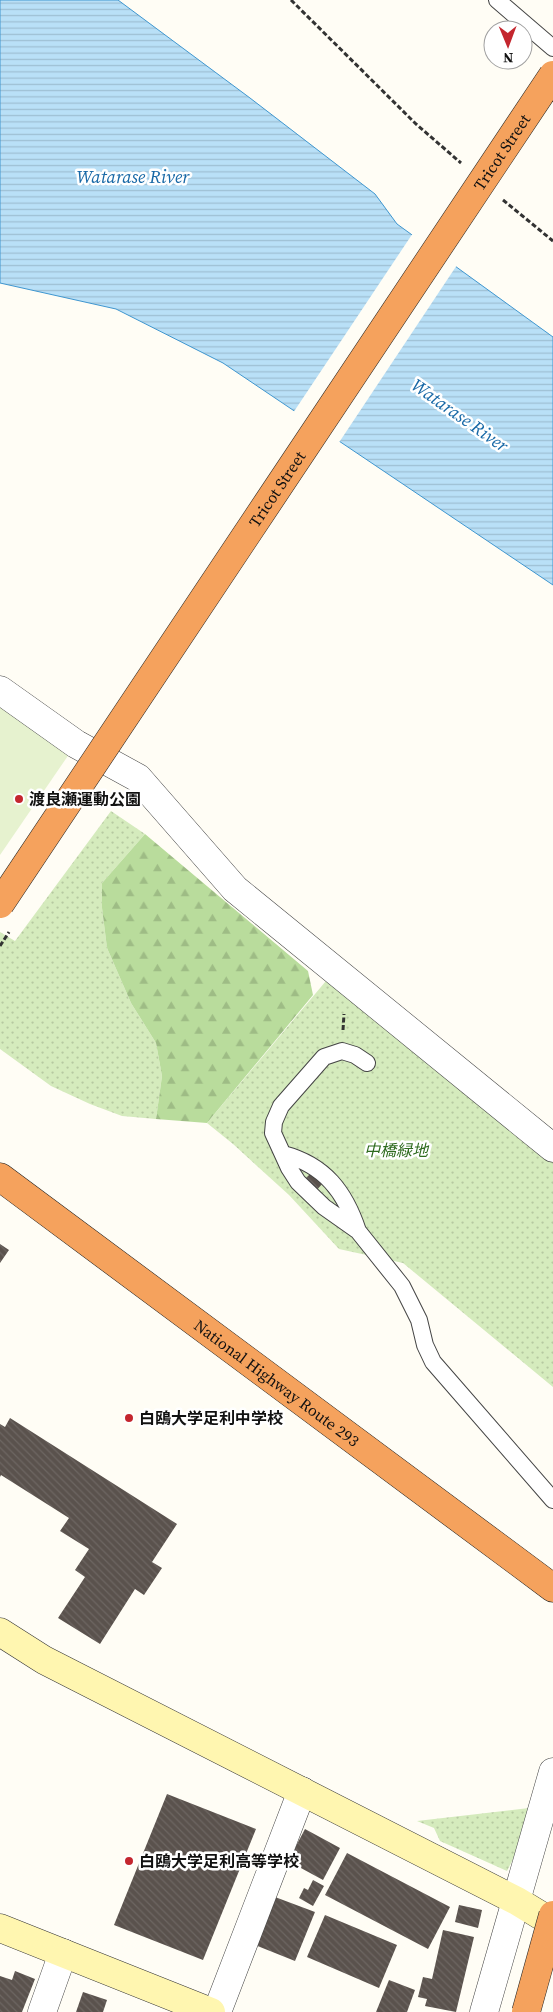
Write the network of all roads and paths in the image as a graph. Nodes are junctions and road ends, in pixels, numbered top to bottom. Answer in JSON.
{"nodes":[{"id":1,"x":291,"y":0,"type":"edge"},
{"id":2,"x":497,"y":0,"type":"edge"},
{"id":3,"x":553,"y":48,"type":"edge"},
{"id":4,"x":553,"y":75,"type":"edge"},
{"id":5,"x":467,"y":168,"type":"dead end"},
{"id":6,"x":496,"y":194,"type":"dead end"},
{"id":7,"x":553,"y":241,"type":"edge"},
{"id":8,"x":0,"y":690,"type":"edge"},
{"id":9,"x":0,"y":904,"type":"edge"},
{"id":10,"x":367,"y":1063,"type":"dead end"},
{"id":11,"x":553,"y":1148,"type":"edge"},
{"id":12,"x":282,"y":1154,"type":"junction"},
{"id":13,"x":0,"y":1177,"type":"edge"},
{"id":14,"x":358,"y":1231,"type":"junction"},
{"id":15,"x":553,"y":1500,"type":"edge"},
{"id":16,"x":553,"y":1588,"type":"edge"},
{"id":17,"x":0,"y":1632,"type":"edge"},
{"id":18,"x":553,"y":1772,"type":"edge"},
{"id":19,"x":302,"y":1791,"type":"junction"},
{"id":20,"x":517,"y":1901,"type":"junction"},
{"id":21,"x":553,"y":1915,"type":"edge"},
{"id":22,"x":553,"y":1923,"type":"edge"},
{"id":23,"x":0,"y":1928,"type":"edge"},
{"id":24,"x":63,"y":1953,"type":"junction"},
{"id":25,"x":42,"y":2012,"type":"edge"},
{"id":26,"x":212,"y":2012,"type":"edge"},
{"id":27,"x":217,"y":2012,"type":"edge"},
{"id":28,"x":484,"y":2012,"type":"edge"},
{"id":29,"x":526,"y":2012,"type":"edge"}],
"edges":[{"from":1,"to":5,"type":"path"},
{"from":2,"to":3,"type":"lane"},
{"from":4,"to":9,"type":"highway","name":"Tricot Street","bridge":true},
{"from":6,"to":7,"type":"path"},
{"from":8,"to":11,"type":"street"},
{"from":10,"to":12,"type":"lane"},
{"from":12,"to":14,"type":"lane"},
{"from":12,"to":14,"type":"lane"},
{"from":13,"to":16,"type":"highway","name":"National Highway Route 293"},
{"from":14,"to":15,"type":"lane"},
{"from":17,"to":19,"type":"street"},
{"from":18,"to":20,"type":"street"},
{"from":19,"to":20,"type":"street"},
{"from":19,"to":27,"type":"street"},
{"from":20,"to":22,"type":"street"},
{"from":20,"to":28,"type":"street"},
{"from":21,"to":29,"type":"highway","bridge":true},
{"from":23,"to":24,"type":"street"},
{"from":24,"to":25,"type":"street"},
{"from":24,"to":26,"type":"street"}]}
